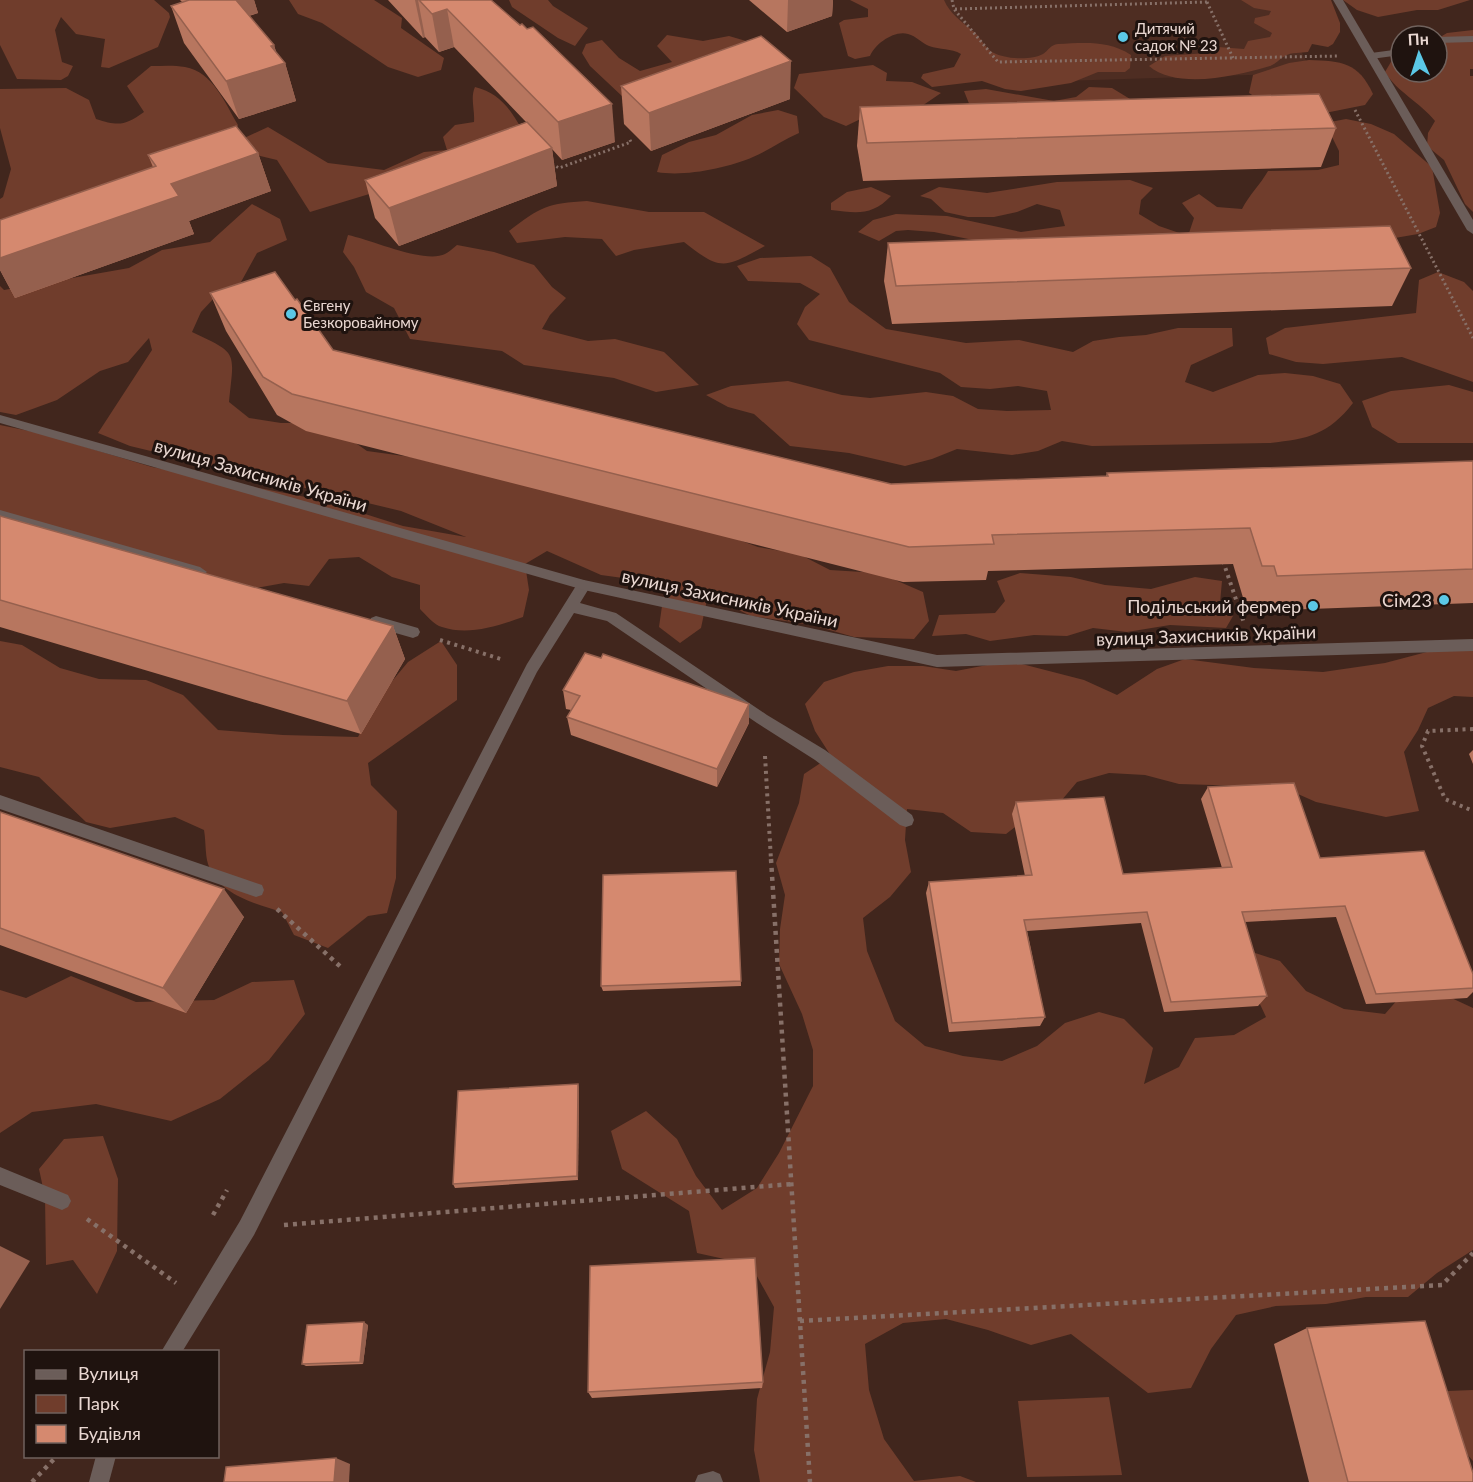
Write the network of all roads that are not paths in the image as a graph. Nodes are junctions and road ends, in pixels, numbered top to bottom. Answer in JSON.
{"nodes":[{"id":1,"x":1338,"y":0,"type":"edge"},
{"id":2,"x":1473,"y":39,"type":"edge"},
{"id":3,"x":1449,"y":40,"type":"edge"},
{"id":4,"x":1389,"y":54,"type":"edge"},
{"id":5,"x":1371,"y":56,"type":"junction"},
{"id":6,"x":1473,"y":230,"type":"edge"},
{"id":7,"x":0,"y":419,"type":"edge"},
{"id":8,"x":0,"y":515,"type":"edge"},
{"id":9,"x":218,"y":577,"type":"edge"},
{"id":10,"x":584,"y":585,"type":"junction"},
{"id":11,"x":570,"y":606,"type":"junction"},
{"id":12,"x":367,"y":619,"type":"edge"},
{"id":13,"x":413,"y":632,"type":"road end"},
{"id":14,"x":1473,"y":645,"type":"edge"},
{"id":15,"x":0,"y":802,"type":"edge"},
{"id":16,"x":906,"y":819,"type":"dead end"},
{"id":17,"x":256,"y":890,"type":"road end"},
{"id":18,"x":0,"y":1176,"type":"edge"},
{"id":19,"x":62,"y":1201,"type":"road end"},
{"id":20,"x":172,"y":1350,"type":"edge"},
{"id":21,"x":105,"y":1458,"type":"edge"},
{"id":22,"x":99,"y":1482,"type":"edge"},
{"id":23,"x":705,"y":1482,"type":"edge"},
{"id":24,"x":713,"y":1482,"type":"edge"}],
"edges":[{"from":1,"to":5,"type":"street"},
{"from":2,"to":3,"type":"street"},
{"from":4,"to":5,"type":"street"},
{"from":5,"to":6,"type":"street"},
{"from":7,"to":10,"type":"street","name":"вулиця Захисників України"},
{"from":8,"to":9,"type":"street"},
{"from":10,"to":11,"type":"street"},
{"from":10,"to":14,"type":"street","name":"вулиця Захисників України"},
{"from":11,"to":16,"type":"street"},
{"from":11,"to":20,"type":"street"},
{"from":12,"to":13,"type":"street"},
{"from":15,"to":17,"type":"street"},
{"from":18,"to":19,"type":"street"},
{"from":21,"to":22,"type":"street"},
{"from":23,"to":24,"type":"street"}]}
